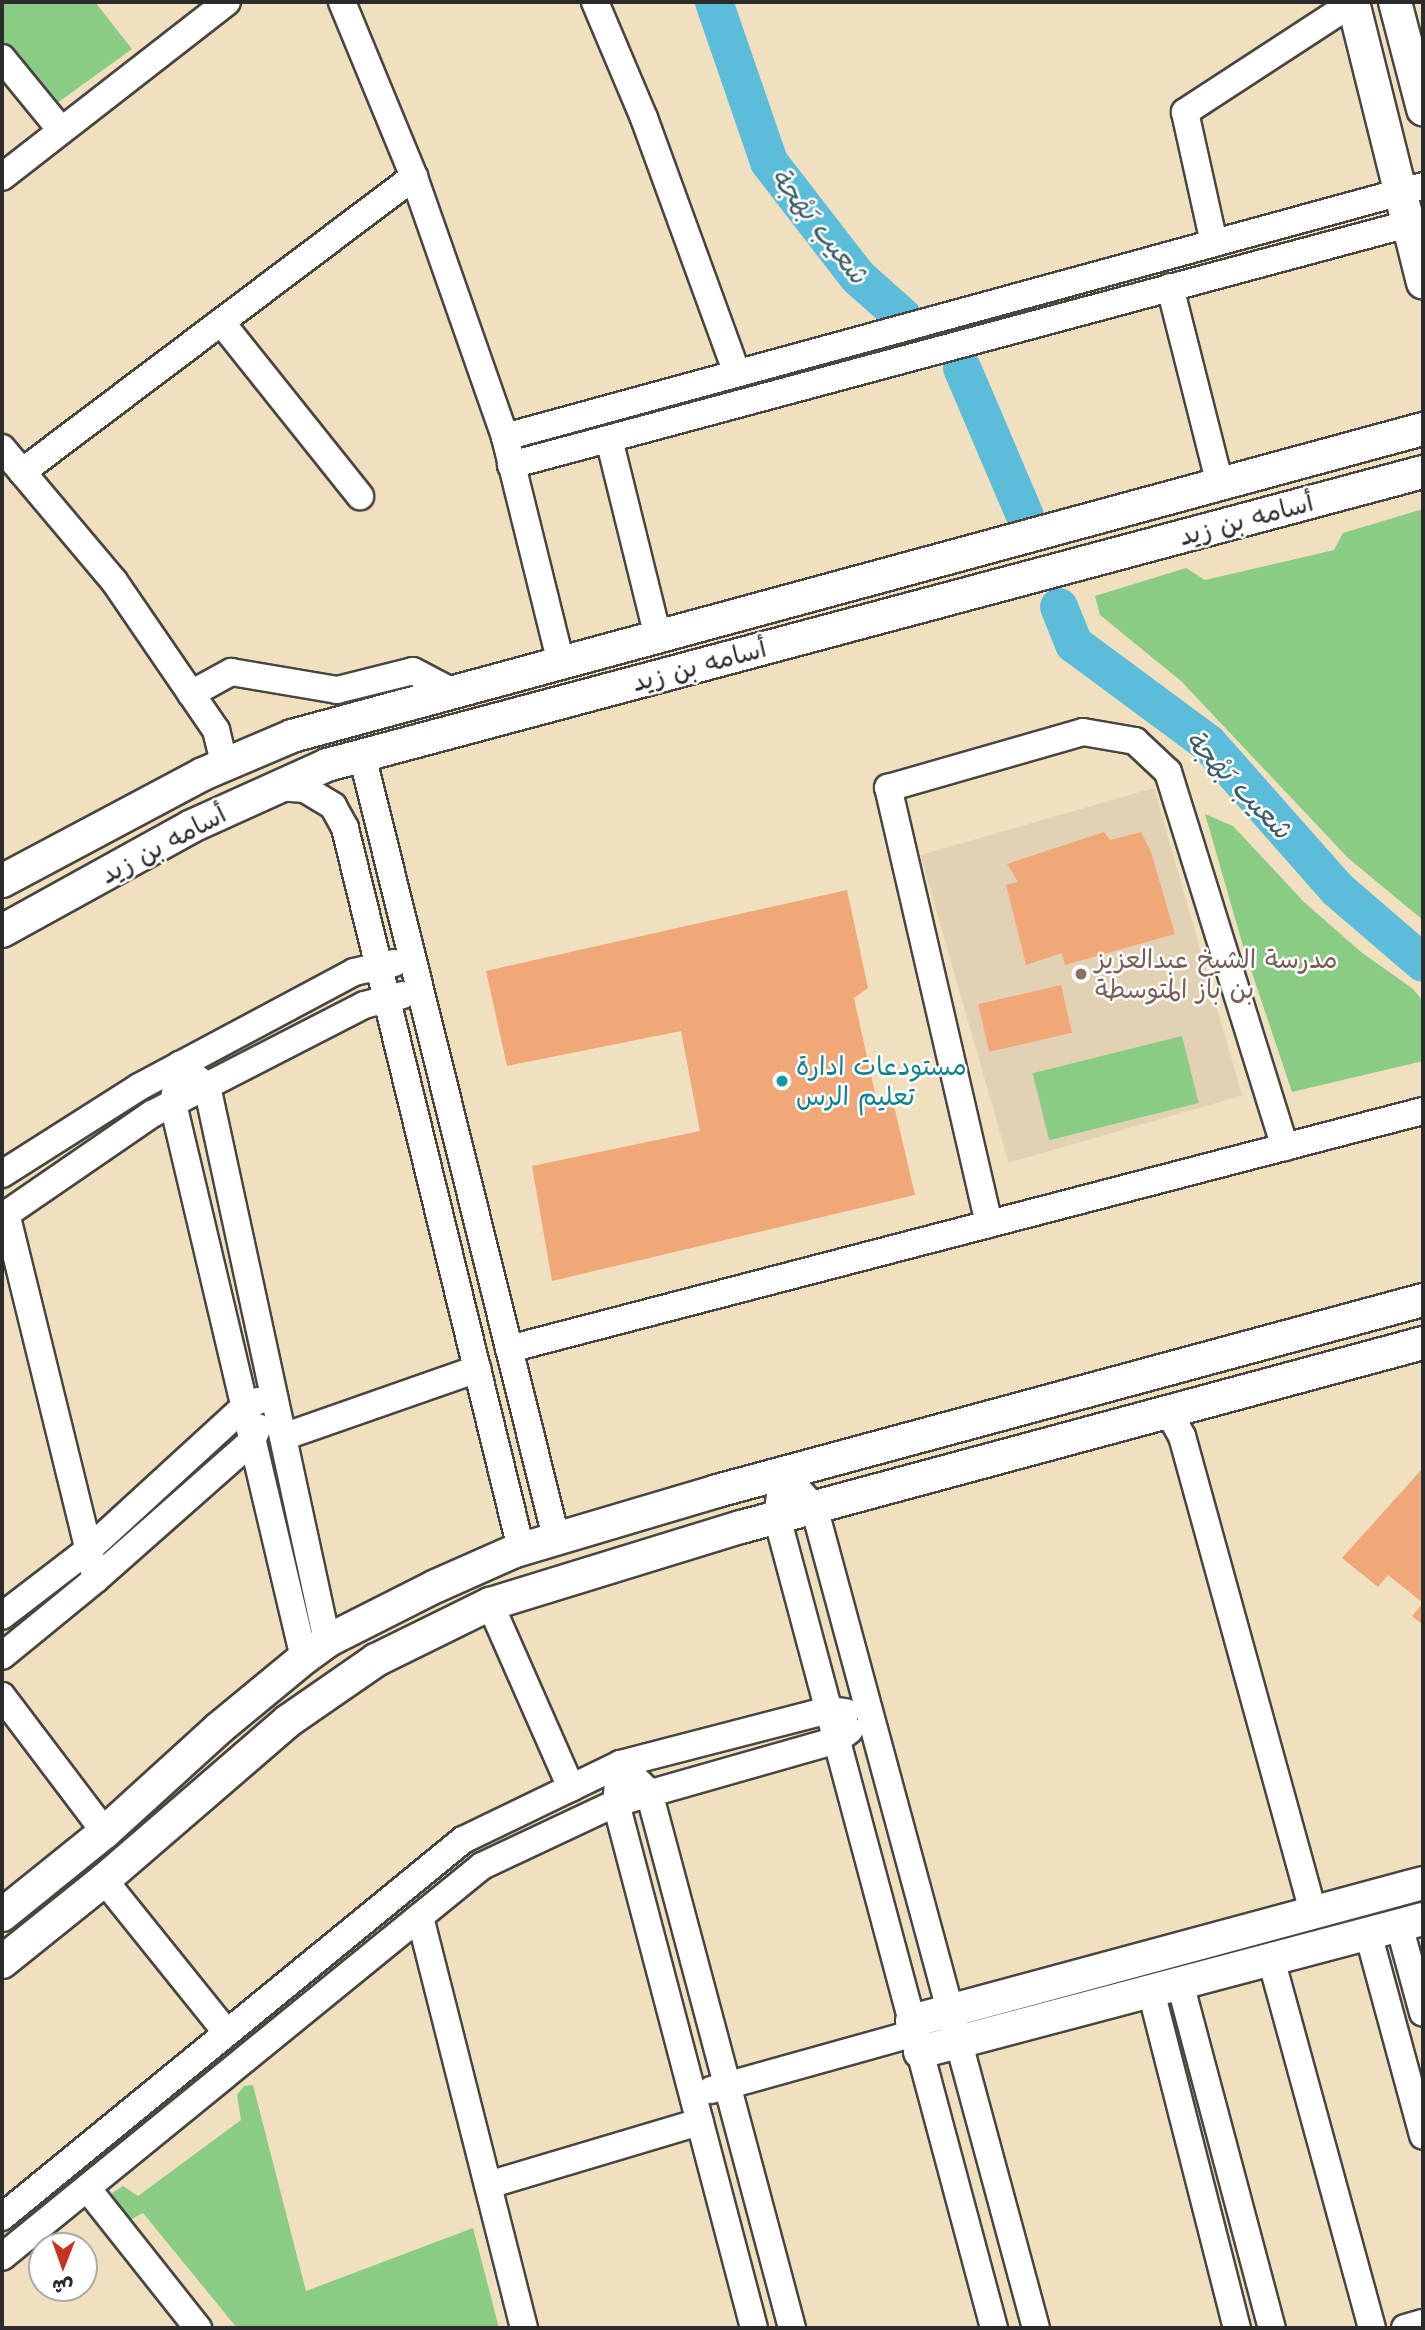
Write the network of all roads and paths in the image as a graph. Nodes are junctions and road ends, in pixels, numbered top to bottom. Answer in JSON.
{"nodes":[{"id":1,"x":227,"y":2,"type":"edge"},
{"id":2,"x":342,"y":2,"type":"edge"},
{"id":3,"x":595,"y":2,"type":"edge"},
{"id":4,"x":1354,"y":2,"type":"edge"},
{"id":5,"x":1395,"y":2,"type":"edge"},
{"id":6,"x":2,"y":58,"type":"edge"},
{"id":7,"x":1423,"y":108,"type":"edge"},
{"id":8,"x":61,"y":130,"type":"junction"},
{"id":9,"x":2,"y":177,"type":"edge"},
{"id":10,"x":414,"y":177,"type":"junction"},
{"id":11,"x":1412,"y":189,"type":"edge"},
{"id":12,"x":1416,"y":222,"type":"edge"},
{"id":13,"x":1214,"y":243,"type":"junction"},
{"id":14,"x":1423,"y":282,"type":"edge"},
{"id":15,"x":1170,"y":287,"type":"junction"},
{"id":16,"x":221,"y":322,"type":"junction"},
{"id":17,"x":737,"y":373,"type":"junction"},
{"id":18,"x":1423,"y":429,"type":"edge"},
{"id":19,"x":505,"y":437,"type":"junction"},
{"id":20,"x":609,"y":439,"type":"junction"},
{"id":21,"x":2,"y":448,"type":"edge"},
{"id":22,"x":511,"y":465,"type":"junction"},
{"id":23,"x":22,"y":472,"type":"junction"},
{"id":24,"x":1423,"y":472,"type":"edge"},
{"id":25,"x":1220,"y":484,"type":"junction"},
{"id":26,"x":360,"y":496,"type":"dead end"},
{"id":27,"x":658,"y":636,"type":"junction"},
{"id":28,"x":561,"y":663,"type":"junction"},
{"id":29,"x":453,"y":692,"type":"junction"},
{"id":30,"x":191,"y":694,"type":"junction"},
{"id":31,"x":362,"y":755,"type":"junction"},
{"id":32,"x":225,"y":765,"type":"junction"},
{"id":33,"x":277,"y":787,"type":"junction"},
{"id":34,"x":2,"y":881,"type":"edge"},
{"id":35,"x":2,"y":930,"type":"edge"},
{"id":36,"x":413,"y":958,"type":"junction"},
{"id":37,"x":379,"y":967,"type":"junction"},
{"id":38,"x":421,"y":990,"type":"junction"},
{"id":39,"x":387,"y":999,"type":"junction"},
{"id":40,"x":180,"y":1065,"type":"junction"},
{"id":41,"x":206,"y":1086,"type":"junction"},
{"id":42,"x":173,"y":1104,"type":"junction"},
{"id":43,"x":1423,"y":1111,"type":"edge"},
{"id":44,"x":1285,"y":1147,"type":"junction"},
{"id":45,"x":2,"y":1174,"type":"edge"},
{"id":46,"x":4,"y":1215,"type":"edge"},
{"id":47,"x":989,"y":1224,"type":"junction"},
{"id":48,"x":1423,"y":1300,"type":"edge"},
{"id":49,"x":1423,"y":1342,"type":"edge"},
{"id":50,"x":509,"y":1349,"type":"junction"},
{"id":51,"x":477,"y":1369,"type":"junction"},
{"id":52,"x":273,"y":1395,"type":"junction"},
{"id":53,"x":244,"y":1407,"type":"junction"},
{"id":54,"x":1168,"y":1412,"type":"junction"},
{"id":55,"x":283,"y":1437,"type":"junction"},
{"id":56,"x":252,"y":1441,"type":"junction"},
{"id":57,"x":783,"y":1473,"type":"junction"},
{"id":58,"x":814,"y":1507,"type":"junction"},
{"id":59,"x":777,"y":1517,"type":"junction"},
{"id":60,"x":556,"y":1538,"type":"junction"},
{"id":61,"x":521,"y":1549,"type":"junction"},
{"id":62,"x":88,"y":1550,"type":"junction"},
{"id":63,"x":96,"y":1579,"type":"junction"},
{"id":64,"x":490,"y":1604,"type":"junction"},
{"id":65,"x":2,"y":1616,"type":"edge"},
{"id":66,"x":315,"y":1650,"type":"junction"},
{"id":67,"x":2,"y":1656,"type":"edge"},
{"id":68,"x":2,"y":1696,"type":"edge"},
{"id":69,"x":829,"y":1710,"type":"junction"},
{"id":70,"x":869,"y":1716,"type":"junction"},
{"id":71,"x":837,"y":1740,"type":"junction"},
{"id":72,"x":620,"y":1764,"type":"junction"},
{"id":73,"x":571,"y":1788,"type":"junction"},
{"id":74,"x":649,"y":1792,"type":"junction"},
{"id":75,"x":617,"y":1803,"type":"junction"},
{"id":76,"x":105,"y":1832,"type":"junction"},
{"id":77,"x":104,"y":1880,"type":"junction"},
{"id":78,"x":1423,"y":1883,"type":"edge"},
{"id":79,"x":1313,"y":1913,"type":"junction"},
{"id":80,"x":2,"y":1915,"type":"edge"},
{"id":81,"x":420,"y":1917,"type":"junction"},
{"id":82,"x":1411,"y":1922,"type":"edge"},
{"id":83,"x":1367,"y":1933,"type":"junction"},
{"id":84,"x":1271,"y":1959,"type":"junction"},
{"id":85,"x":2,"y":1962,"type":"edge"},
{"id":86,"x":1166,"y":1987,"type":"junction"},
{"id":87,"x":950,"y":2011,"type":"junction"},
{"id":88,"x":1423,"y":2013,"type":"edge"},
{"id":89,"x":227,"y":2033,"type":"junction"},
{"id":90,"x":915,"y":2035,"type":"junction"},
{"id":91,"x":958,"y":2042,"type":"junction"},
{"id":92,"x":727,"y":2085,"type":"junction"},
{"id":93,"x":693,"y":2095,"type":"junction"},
{"id":94,"x":700,"y":2122,"type":"junction"},
{"id":95,"x":1423,"y":2136,"type":"edge"},
{"id":96,"x":488,"y":2185,"type":"junction"},
{"id":97,"x":87,"y":2188,"type":"junction"},
{"id":98,"x":2,"y":2217,"type":"edge"},
{"id":99,"x":2,"y":2257,"type":"edge"},
{"id":100,"x":1423,"y":2323,"type":"edge"},
{"id":101,"x":198,"y":2328,"type":"edge"},
{"id":102,"x":524,"y":2328,"type":"edge"},
{"id":103,"x":754,"y":2328,"type":"edge"},
{"id":104,"x":792,"y":2328,"type":"edge"},
{"id":105,"x":993,"y":2328,"type":"edge"},
{"id":106,"x":1036,"y":2328,"type":"edge"},
{"id":107,"x":1237,"y":2328,"type":"edge"},
{"id":108,"x":1272,"y":2328,"type":"edge"},
{"id":109,"x":1372,"y":2328,"type":"edge"},
{"id":110,"x":1405,"y":2328,"type":"edge"}],
"edges":[{"from":1,"to":8,"type":"street"},
{"from":2,"to":10,"type":"street"},
{"from":3,"to":17,"type":"street"},
{"from":4,"to":11,"type":"street"},
{"from":4,"to":13,"type":"street"},
{"from":5,"to":7,"type":"street"},
{"from":6,"to":8,"type":"street"},
{"from":8,"to":9,"type":"street"},
{"from":10,"to":16,"type":"street"},
{"from":10,"to":19,"type":"street"},
{"from":11,"to":12,"type":"street"},
{"from":11,"to":13,"type":"street"},
{"from":12,"to":14,"type":"street"},
{"from":12,"to":15,"type":"street"},
{"from":13,"to":17,"type":"street"},
{"from":15,"to":20,"type":"street"},
{"from":15,"to":25,"type":"street"},
{"from":16,"to":23,"type":"street"},
{"from":16,"to":26,"type":"street"},
{"from":17,"to":19,"type":"street"},
{"from":18,"to":25,"type":"street","name":"أسامه بن زيد"},
{"from":19,"to":22,"type":"street"},
{"from":20,"to":22,"type":"street"},
{"from":20,"to":27,"type":"street"},
{"from":21,"to":23,"type":"street"},
{"from":22,"to":28,"type":"street"},
{"from":23,"to":30,"type":"street"},
{"from":24,"to":31,"type":"street","name":"أسامه بن زيد"},
{"from":25,"to":27,"type":"street","name":"أسامه بن زيد"},
{"from":27,"to":28,"type":"street","name":"أسامه بن زيد"},
{"from":28,"to":29,"type":"street","name":"أسامه بن زيد"},
{"from":29,"to":30,"type":"street"},
{"from":29,"to":32,"type":"street","name":"أسامه بن زيد"},
{"from":30,"to":32,"type":"street"},
{"from":31,"to":33,"type":"street","name":"أسامه بن زيد"},
{"from":31,"to":36,"type":"street"},
{"from":32,"to":34,"type":"street","name":"أسامه بن زيد"},
{"from":33,"to":35,"type":"street","name":"أسامه بن زيد"},
{"from":33,"to":37,"type":"street"},
{"from":36,"to":37,"type":"street"},
{"from":36,"to":38,"type":"street"},
{"from":37,"to":39,"type":"street"},
{"from":37,"to":40,"type":"street"},
{"from":38,"to":39,"type":"street"},
{"from":38,"to":50,"type":"street"},
{"from":39,"to":41,"type":"street"},
{"from":39,"to":51,"type":"street"},
{"from":40,"to":41,"type":"street"},
{"from":40,"to":42,"type":"street"},
{"from":40,"to":45,"type":"street"},
{"from":41,"to":42,"type":"street"},
{"from":41,"to":52,"type":"street"},
{"from":42,"to":46,"type":"street"},
{"from":42,"to":53,"type":"street"},
{"from":43,"to":44,"type":"street"},
{"from":44,"to":47,"type":"street"},
{"from":44,"to":47,"type":"street"},
{"from":46,"to":62,"type":"street"},
{"from":47,"to":50,"type":"street"},
{"from":48,"to":57,"type":"street"},
{"from":49,"to":54,"type":"street"},
{"from":50,"to":60,"type":"street"},
{"from":51,"to":55,"type":"street"},
{"from":51,"to":61,"type":"street"},
{"from":52,"to":53,"type":"street"},
{"from":52,"to":55,"type":"street"},
{"from":52,"to":56,"type":"street"},
{"from":53,"to":56,"type":"street"},
{"from":53,"to":62,"type":"street"},
{"from":54,"to":58,"type":"street"},
{"from":54,"to":79,"type":"street"},
{"from":55,"to":66,"type":"street"},
{"from":56,"to":63,"type":"street"},
{"from":56,"to":66,"type":"street"},
{"from":57,"to":58,"type":"street"},
{"from":57,"to":59,"type":"street"},
{"from":57,"to":60,"type":"street"},
{"from":58,"to":59,"type":"street"},
{"from":58,"to":70,"type":"street"},
{"from":59,"to":64,"type":"street"},
{"from":59,"to":69,"type":"street"},
{"from":60,"to":61,"type":"street"},
{"from":61,"to":66,"type":"street"},
{"from":62,"to":63,"type":"street"},
{"from":62,"to":65,"type":"street"},
{"from":63,"to":67,"type":"street"},
{"from":64,"to":73,"type":"street"},
{"from":64,"to":77,"type":"street"},
{"from":66,"to":76,"type":"street"},
{"from":68,"to":76,"type":"street"},
{"from":69,"to":70,"type":"street"},
{"from":69,"to":71,"type":"street"},
{"from":69,"to":72,"type":"street"},
{"from":70,"to":71,"type":"street"},
{"from":70,"to":87,"type":"street"},
{"from":71,"to":74,"type":"street"},
{"from":71,"to":90,"type":"street"},
{"from":72,"to":73,"type":"street"},
{"from":72,"to":74,"type":"street"},
{"from":72,"to":75,"type":"street"},
{"from":73,"to":89,"type":"street"},
{"from":74,"to":75,"type":"street"},
{"from":74,"to":92,"type":"street"},
{"from":75,"to":81,"type":"street"},
{"from":75,"to":93,"type":"street"},
{"from":76,"to":80,"type":"street"},
{"from":77,"to":85,"type":"street"},
{"from":77,"to":89,"type":"street"},
{"from":78,"to":79,"type":"street"},
{"from":79,"to":87,"type":"street"},
{"from":81,"to":96,"type":"street"},
{"from":81,"to":97,"type":"street"},
{"from":82,"to":83,"type":"street"},
{"from":82,"to":88,"type":"street"},
{"from":83,"to":84,"type":"street"},
{"from":83,"to":95,"type":"street"},
{"from":84,"to":86,"type":"street"},
{"from":84,"to":109,"type":"street"},
{"from":86,"to":91,"type":"street"},
{"from":86,"to":107,"type":"street"},
{"from":86,"to":108,"type":"street"},
{"from":87,"to":90,"type":"street"},
{"from":87,"to":91,"type":"street"},
{"from":89,"to":98,"type":"street"},
{"from":90,"to":91,"type":"street"},
{"from":90,"to":92,"type":"street"},
{"from":90,"to":105,"type":"street"},
{"from":91,"to":106,"type":"street"},
{"from":92,"to":93,"type":"street"},
{"from":92,"to":104,"type":"street"},
{"from":93,"to":94,"type":"street"},
{"from":94,"to":96,"type":"street"},
{"from":94,"to":103,"type":"street"},
{"from":96,"to":102,"type":"street"},
{"from":97,"to":99,"type":"street"},
{"from":97,"to":101,"type":"street"},
{"from":100,"to":110,"type":"street"}]}
